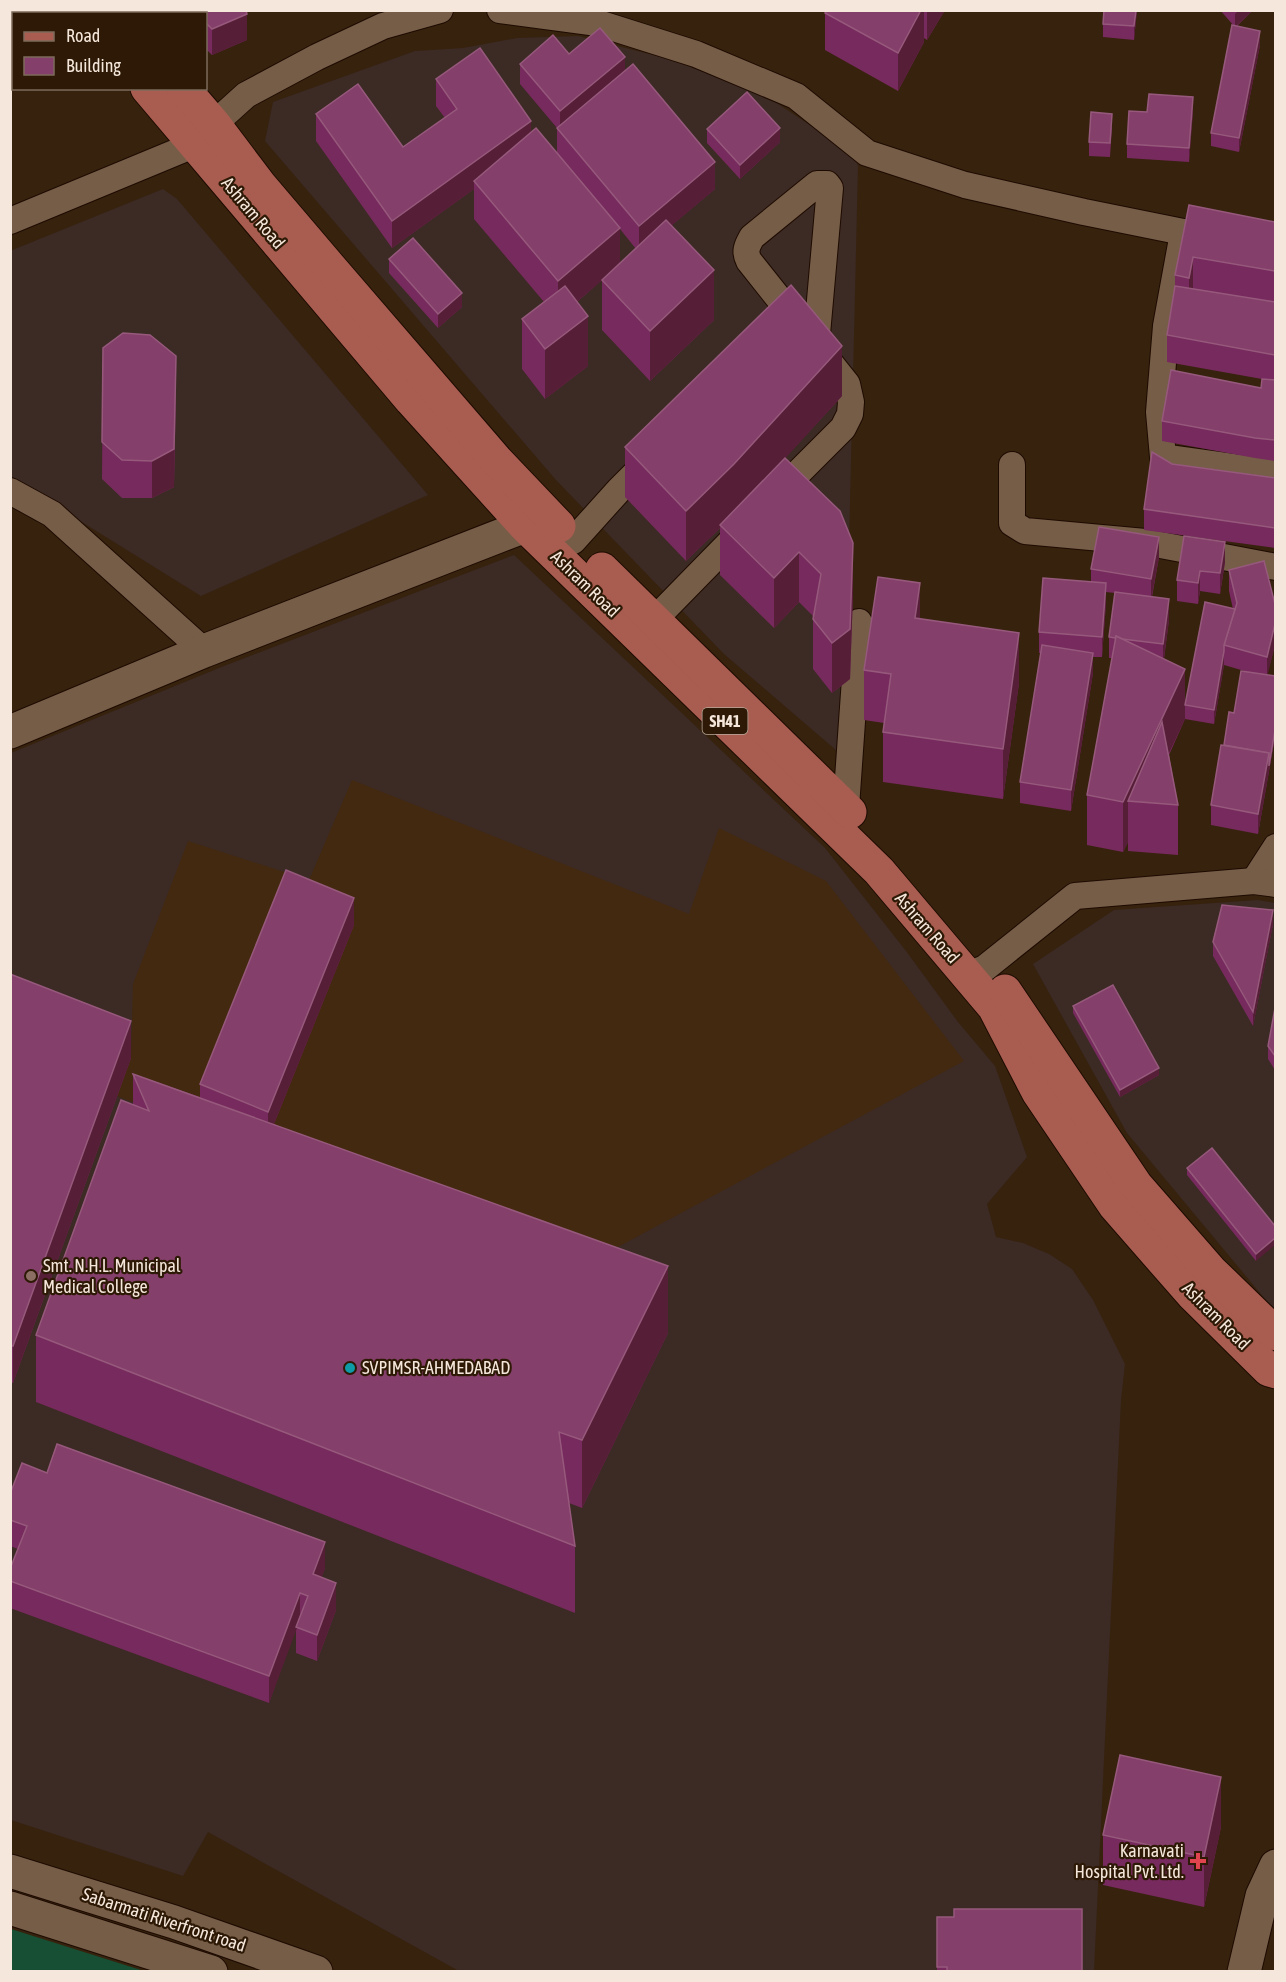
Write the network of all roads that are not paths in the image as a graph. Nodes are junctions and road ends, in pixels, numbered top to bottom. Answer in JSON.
{"nodes":[{"id":1,"x":440,"y":10,"type":"edge"},
{"id":2,"x":500,"y":10,"type":"edge"},
{"id":3,"x":150,"y":90,"type":"edge"},
{"id":4,"x":184,"y":90,"type":"edge"},
{"id":5,"x":205,"y":134,"type":"junction"},
{"id":6,"x":10,"y":221,"type":"edge"},
{"id":7,"x":1184,"y":232,"type":"junction"},
{"id":8,"x":1275,"y":244,"type":"edge"},
{"id":9,"x":816,"y":345,"type":"junction"},
{"id":10,"x":669,"y":441,"type":"edge"},
{"id":11,"x":1012,"y":465,"type":"dead end"},
{"id":12,"x":1275,"y":473,"type":"edge"},
{"id":13,"x":10,"y":490,"type":"edge"},
{"id":14,"x":535,"y":520,"type":"junction"},
{"id":15,"x":573,"y":541,"type":"junction"},
{"id":16,"x":1273,"y":573,"type":"edge"},
{"id":17,"x":655,"y":619,"type":"junction"},
{"id":18,"x":859,"y":622,"type":"dead end"},
{"id":19,"x":204,"y":651,"type":"junction"},
{"id":20,"x":10,"y":732,"type":"edge"},
{"id":21,"x":846,"y":807,"type":"junction"},
{"id":22,"x":1275,"y":847,"type":"edge"},
{"id":23,"x":1265,"y":883,"type":"edge"},
{"id":24,"x":976,"y":972,"type":"junction"},
{"id":25,"x":1275,"y":1334,"type":"edge"},
{"id":26,"x":1275,"y":1372,"type":"edge"},
{"id":27,"x":1275,"y":1866,"type":"edge"},
{"id":28,"x":10,"y":1871,"type":"edge"},
{"id":29,"x":10,"y":1908,"type":"edge"},
{"id":30,"x":211,"y":1971,"type":"edge"},
{"id":31,"x":316,"y":1971,"type":"edge"},
{"id":32,"x":1244,"y":1971,"type":"edge"}],
"edges":[{"from":1,"to":5,"type":"street"},
{"from":2,"to":7,"type":"street"},
{"from":3,"to":5,"type":"main road","name":"Ashram Road","number":"SH41"},
{"from":4,"to":5,"type":"main road","name":"Ashram Road"},
{"from":5,"to":6,"type":"street"},
{"from":5,"to":14,"type":"main road","name":"Ashram Road","number":"SH41"},
{"from":7,"to":8,"type":"street"},
{"from":7,"to":12,"type":"street"},
{"from":9,"to":9,"type":"street"},
{"from":9,"to":17,"type":"street"},
{"from":10,"to":15,"type":"street"},
{"from":11,"to":16,"type":"street"},
{"from":13,"to":19,"type":"street"},
{"from":14,"to":15,"type":"main road","name":"Ashram Road"},
{"from":14,"to":19,"type":"street"},
{"from":14,"to":24,"type":"main road","name":"Ashram Road","number":"SH41"},
{"from":15,"to":17,"type":"main road","name":"Ashram Road"},
{"from":17,"to":21,"type":"main road","name":"Ashram Road"},
{"from":18,"to":21,"type":"street"},
{"from":19,"to":20,"type":"street"},
{"from":21,"to":24,"type":"main road","name":"Ashram Road"},
{"from":22,"to":23,"type":"street"},
{"from":23,"to":24,"type":"street"},
{"from":24,"to":25,"type":"main road","name":"Ashram Road"},
{"from":24,"to":26,"type":"main road","name":"Ashram Road","number":"SH41"},
{"from":27,"to":32,"type":"street"},
{"from":28,"to":31,"type":"street","name":"Sabarmati Riverfront road"},
{"from":29,"to":30,"type":"street","name":"Sabarmati Riverfront road"}]}
